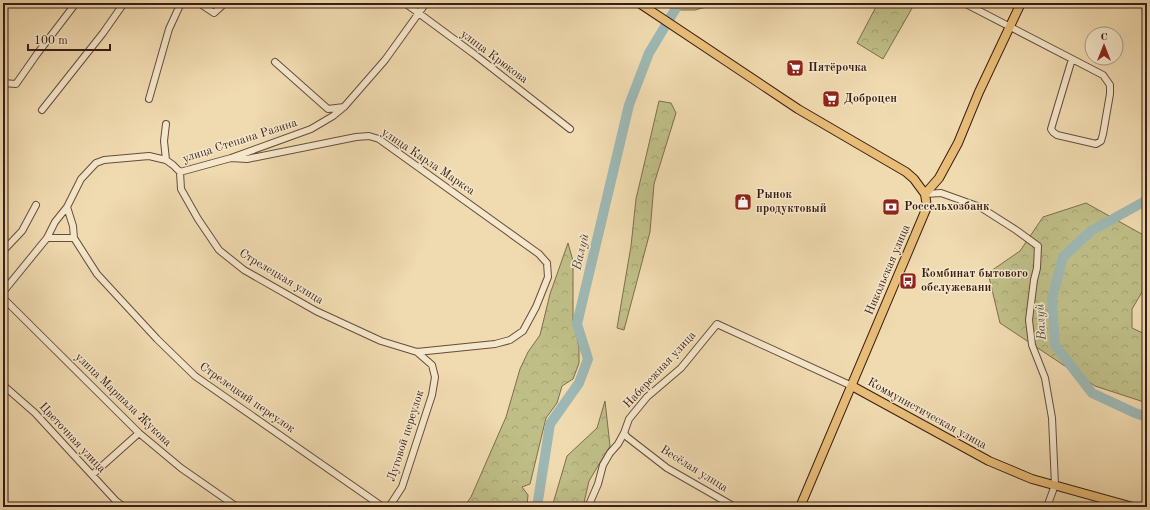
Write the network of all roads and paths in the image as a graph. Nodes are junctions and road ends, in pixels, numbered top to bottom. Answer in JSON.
{"nodes":[{"id":1,"x":76,"y":3,"type":"edge"},
{"id":2,"x":124,"y":3,"type":"edge"},
{"id":3,"x":181,"y":3,"type":"edge"},
{"id":4,"x":199,"y":3,"type":"edge"},
{"id":5,"x":225,"y":3,"type":"edge"},
{"id":6,"x":405,"y":3,"type":"edge"},
{"id":7,"x":426,"y":3,"type":"edge"},
{"id":8,"x":964,"y":3,"type":"edge"},
{"id":9,"x":1021,"y":3,"type":"edge"},
{"id":10,"x":640,"y":4,"type":"edge"},
{"id":11,"x":418,"y":13,"type":"junction"},
{"id":12,"x":1010,"y":27,"type":"junction"},
{"id":13,"x":1072,"y":59,"type":"junction"},
{"id":14,"x":275,"y":62,"type":"dead end"},
{"id":15,"x":3,"y":83,"type":"edge"},
{"id":16,"x":149,"y":99,"type":"dead end"},
{"id":17,"x":344,"y":107,"type":"junction"},
{"id":18,"x":42,"y":110,"type":"dead end"},
{"id":19,"x":166,"y":124,"type":"dead end"},
{"id":20,"x":570,"y":129,"type":"dead end"},
{"id":21,"x":231,"y":158,"type":"junction"},
{"id":22,"x":166,"y":160,"type":"junction"},
{"id":23,"x":180,"y":172,"type":"junction"},
{"id":24,"x":926,"y":194,"type":"junction"},
{"id":25,"x":36,"y":205,"type":"dead end"},
{"id":26,"x":67,"y":207,"type":"junction"},
{"id":27,"x":47,"y":238,"type":"junction"},
{"id":28,"x":74,"y":238,"type":"junction"},
{"id":29,"x":3,"y":251,"type":"edge"},
{"id":30,"x":3,"y":292,"type":"edge"},
{"id":31,"x":3,"y":298,"type":"edge"},
{"id":32,"x":717,"y":324,"type":"joint"},
{"id":33,"x":417,"y":352,"type":"junction"},
{"id":34,"x":3,"y":385,"type":"edge"},
{"id":35,"x":852,"y":386,"type":"junction"},
{"id":36,"x":139,"y":433,"type":"junction"},
{"id":37,"x":624,"y":433,"type":"junction"},
{"id":38,"x":92,"y":475,"type":"junction"},
{"id":39,"x":1055,"y":485,"type":"junction"},
{"id":40,"x":124,"y":507,"type":"edge"},
{"id":41,"x":237,"y":507,"type":"edge"},
{"id":42,"x":383,"y":507,"type":"edge"},
{"id":43,"x":389,"y":507,"type":"edge"},
{"id":44,"x":588,"y":507,"type":"edge"},
{"id":45,"x":734,"y":507,"type":"edge"},
{"id":46,"x":800,"y":507,"type":"edge"},
{"id":47,"x":1047,"y":507,"type":"edge"},
{"id":48,"x":1133,"y":507,"type":"edge"}],
"edges":[{"from":1,"to":15,"type":"street"},
{"from":2,"to":18,"type":"street"},
{"from":3,"to":16,"type":"street"},
{"from":4,"to":5,"type":"street"},
{"from":6,"to":11,"type":"street","name":"улица Крюкова"},
{"from":7,"to":11,"type":"street","name":"улица Степана Разина"},
{"from":8,"to":12,"type":"street"},
{"from":9,"to":12,"type":"main road"},
{"from":10,"to":24,"type":"main road"},
{"from":11,"to":17,"type":"street","name":"улица Степана Разина"},
{"from":11,"to":20,"type":"street","name":"улица Крюкова"},
{"from":12,"to":13,"type":"street"},
{"from":12,"to":24,"type":"main road"},
{"from":13,"to":13,"type":"street"},
{"from":14,"to":17,"type":"street"},
{"from":17,"to":21,"type":"street","name":"улица Степана Разина"},
{"from":19,"to":22,"type":"street"},
{"from":21,"to":23,"type":"street","name":"улица Степана Разина"},
{"from":21,"to":33,"type":"street","name":"улица Карла Маркса"},
{"from":22,"to":23,"type":"street","name":"улица Степана Разина"},
{"from":22,"to":26,"type":"street","name":"улица Степана Разина"},
{"from":23,"to":33,"type":"street","name":"Стрелецкая улица"},
{"from":24,"to":35,"type":"main road","name":"Никольская улица"},
{"from":24,"to":39,"type":"street"},
{"from":25,"to":29,"type":"street"},
{"from":26,"to":27,"type":"street","name":"улица Степана Разина"},
{"from":26,"to":28,"type":"street","name":"Стрелецкий переулок"},
{"from":27,"to":28,"type":"street"},
{"from":27,"to":30,"type":"street","name":"улица Степана Разина"},
{"from":28,"to":42,"type":"street","name":"Стрелецкий переулок"},
{"from":31,"to":36,"type":"street","name":"улица Маршала Жукова"},
{"from":32,"to":35,"type":"street","name":"Коммунистическая улица"},
{"from":32,"to":37,"type":"street","name":"Набережная улица"},
{"from":33,"to":43,"type":"street","name":"Луговой переулок"},
{"from":34,"to":38,"type":"street","name":"Цветочная улица"},
{"from":35,"to":39,"type":"main road","name":"Коммунистическая улица"},
{"from":35,"to":46,"type":"main road","name":"Никольская улица"},
{"from":36,"to":38,"type":"street"},
{"from":36,"to":41,"type":"street","name":"улица Маршала Жукова"},
{"from":37,"to":44,"type":"street","name":"Набережная улица"},
{"from":37,"to":45,"type":"street","name":"Весёлая улица"},
{"from":38,"to":40,"type":"street","name":"Цветочная улица"},
{"from":39,"to":47,"type":"street"},
{"from":39,"to":48,"type":"main road","name":"Коммунистическая улица"}]}
